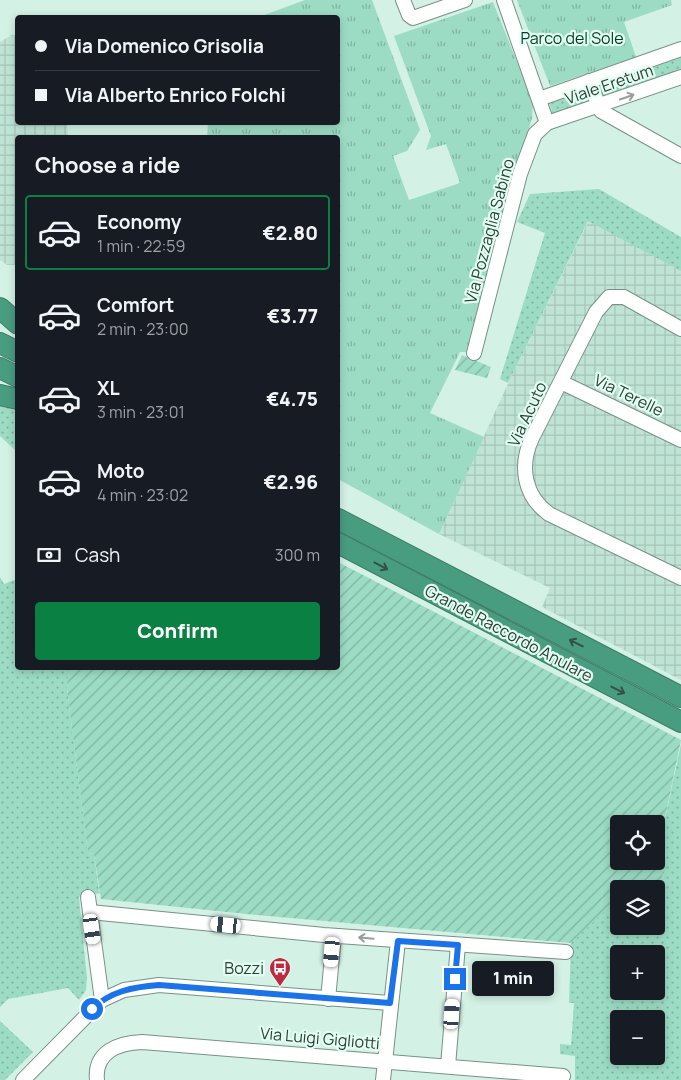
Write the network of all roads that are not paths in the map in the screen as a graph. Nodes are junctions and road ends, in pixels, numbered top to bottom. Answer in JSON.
{"nodes":[{"id":1,"x":403,"y":0,"type":"edge"},
{"id":2,"x":465,"y":0,"type":"edge"},
{"id":3,"x":504,"y":0,"type":"edge"},
{"id":4,"x":681,"y":49,"type":"edge"},
{"id":5,"x":681,"y":78,"type":"edge"},
{"id":6,"x":590,"y":81,"type":"junction"},
{"id":7,"x":539,"y":99,"type":"junction"},
{"id":8,"x":598,"y":106,"type":"junction"},
{"id":9,"x":547,"y":123,"type":"junction"},
{"id":10,"x":681,"y":156,"type":"edge"},
{"id":11,"x":0,"y":308,"type":"edge"},
{"id":12,"x":15,"y":321,"type":"edge"},
{"id":13,"x":681,"y":328,"type":"edge"},
{"id":14,"x":0,"y":343,"type":"edge"},
{"id":15,"x":15,"y":350,"type":"edge"},
{"id":16,"x":474,"y":353,"type":"dead end"},
{"id":17,"x":0,"y":368,"type":"edge"},
{"id":18,"x":15,"y":376,"type":"edge"},
{"id":19,"x":561,"y":382,"type":"junction"},
{"id":20,"x":0,"y":395,"type":"edge"},
{"id":21,"x":15,"y":398,"type":"edge"},
{"id":22,"x":681,"y":440,"type":"edge"},
{"id":23,"x":340,"y":521,"type":"edge"},
{"id":24,"x":340,"y":544,"type":"edge"},
{"id":25,"x":681,"y":578,"type":"edge"},
{"id":26,"x":681,"y":697,"type":"edge"},
{"id":27,"x":681,"y":722,"type":"edge"},
{"id":28,"x":88,"y":897,"type":"dead end"},
{"id":29,"x":90,"y":912,"type":"junction"},
{"id":30,"x":334,"y":936,"type":"junction"},
{"id":31,"x":398,"y":941,"type":"junction"},
{"id":32,"x":458,"y":945,"type":"junction"},
{"id":33,"x":566,"y":952,"type":"dead end"},
{"id":34,"x":328,"y":999,"type":"junction"},
{"id":35,"x":102,"y":1000,"type":"junction"},
{"id":36,"x":390,"y":1003,"type":"junction"},
{"id":37,"x":385,"y":1062,"type":"junction"},
{"id":38,"x":448,"y":1066,"type":"junction"},
{"id":39,"x":563,"y":1076,"type":"dead end"},
{"id":40,"x":23,"y":1080,"type":"edge"},
{"id":41,"x":97,"y":1080,"type":"edge"},
{"id":42,"x":384,"y":1080,"type":"edge"}],
"edges":[{"from":1,"to":2,"type":"street"},
{"from":3,"to":7,"type":"street"},
{"from":4,"to":6,"type":"street","name":"Viale Eretum"},
{"from":8,"to":5,"type":"street","name":"Viale Eretum","one_way":true},
{"from":6,"to":7,"type":"street","name":"Viale Eretum"},
{"from":6,"to":8,"type":"street"},
{"from":7,"to":9,"type":"street"},
{"from":8,"to":9,"type":"street","name":"Viale Eretum"},
{"from":8,"to":10,"type":"street"},
{"from":9,"to":16,"type":"street","name":"Via Pozzaglia Sabino"},
{"from":11,"to":12,"type":"highway"},
{"from":13,"to":19,"type":"street","name":"Via Acuto"},
{"from":14,"to":15,"type":"highway"},
{"from":17,"to":18,"type":"highway"},
{"from":19,"to":22,"type":"street","name":"Via Terelle"},
{"from":19,"to":25,"type":"street","name":"Via Acuto"},
{"from":20,"to":21,"type":"highway"},
{"from":26,"to":23,"type":"highway","name":"Grande Raccordo Anulare","one_way":true},
{"from":24,"to":27,"type":"highway","name":"Grande Raccordo Anulare","one_way":true},
{"from":28,"to":29,"type":"street"},
{"from":29,"to":30,"type":"street"},
{"from":29,"to":35,"type":"street"},
{"from":31,"to":30,"type":"street","one_way":true},
{"from":30,"to":34,"type":"street"},
{"from":31,"to":32,"type":"street"},
{"from":31,"to":36,"type":"street"},
{"from":32,"to":33,"type":"street"},
{"from":32,"to":38,"type":"street"},
{"from":34,"to":35,"type":"street"},
{"from":34,"to":36,"type":"street"},
{"from":35,"to":40,"type":"street"},
{"from":36,"to":37,"type":"street"},
{"from":37,"to":38,"type":"street","name":"Via Luigi Gigliotti"},
{"from":37,"to":41,"type":"street","name":"Via Luigi Gigliotti"},
{"from":37,"to":42,"type":"street"},
{"from":38,"to":39,"type":"street","name":"Via Luigi Gigliotti"}]}
